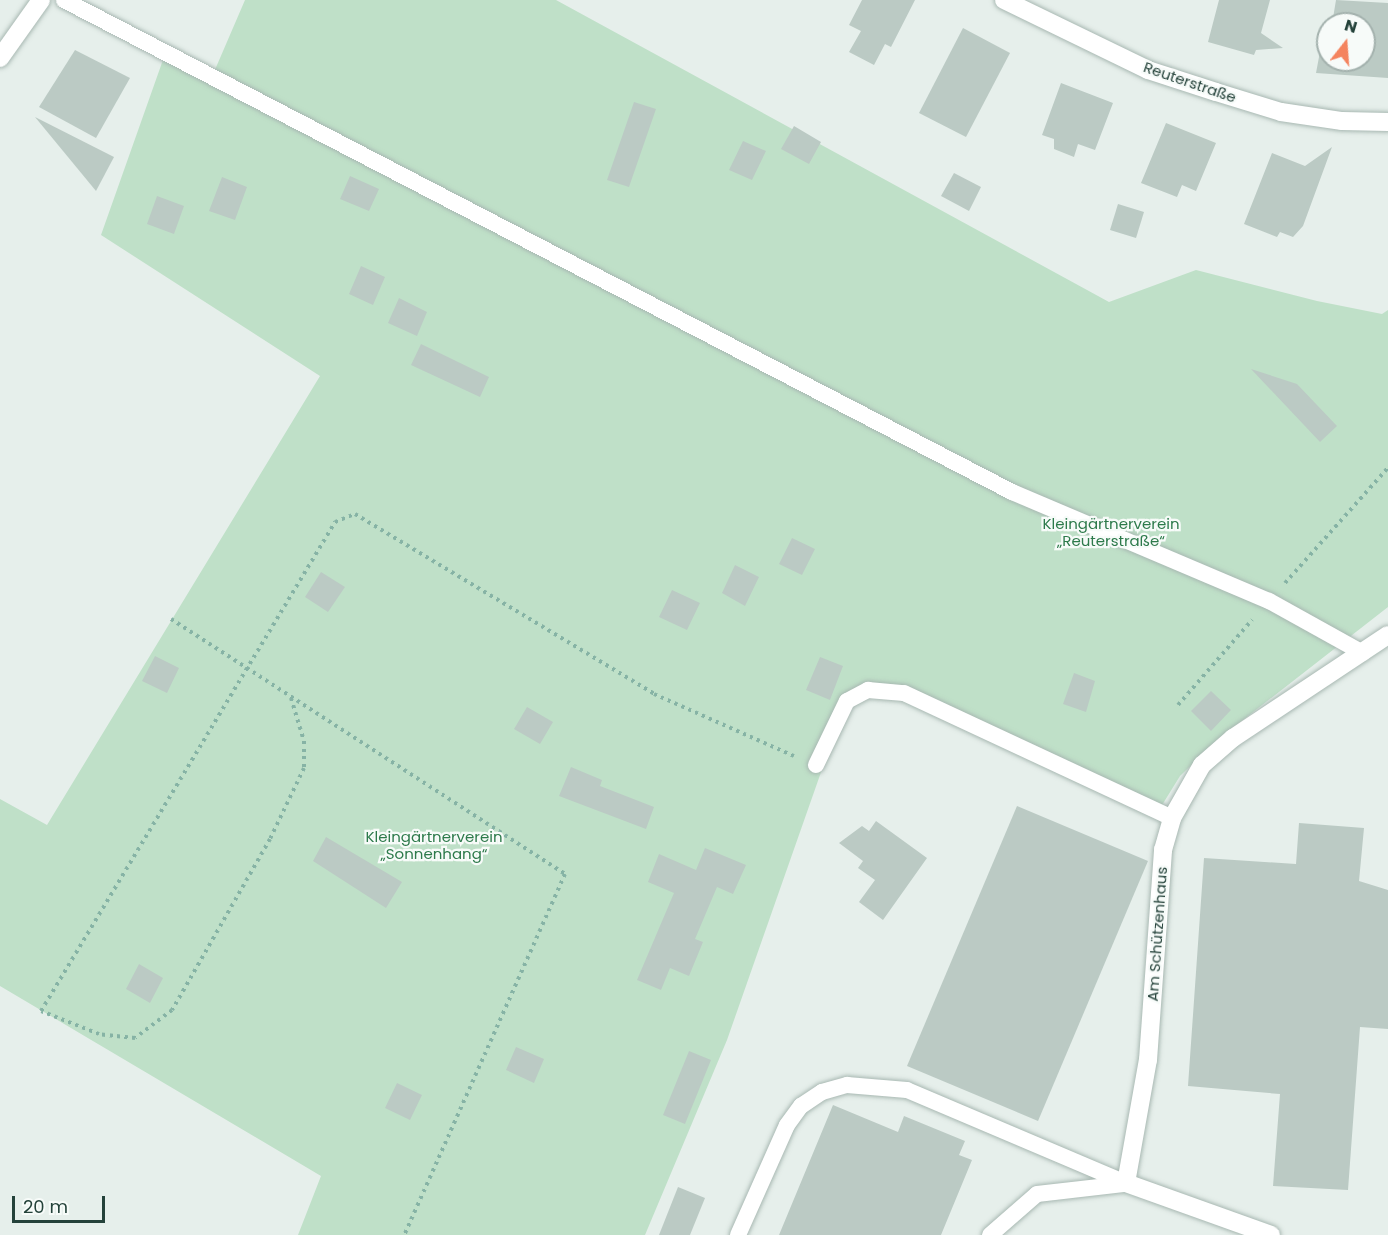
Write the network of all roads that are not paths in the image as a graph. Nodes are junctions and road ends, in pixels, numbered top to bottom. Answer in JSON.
{"nodes":[{"id":1,"x":41,"y":0,"type":"edge"},
{"id":2,"x":64,"y":0,"type":"edge"},
{"id":3,"x":1004,"y":0,"type":"edge"},
{"id":4,"x":0,"y":58,"type":"edge"},
{"id":5,"x":1388,"y":122,"type":"edge"},
{"id":6,"x":1388,"y":635,"type":"edge"},
{"id":7,"x":1363,"y":653,"type":"junction"},
{"id":8,"x":816,"y":765,"type":"road end"},
{"id":9,"x":1172,"y":818,"type":"junction"},
{"id":10,"x":1126,"y":1183,"type":"junction"},
{"id":11,"x":738,"y":1235,"type":"edge"},
{"id":12,"x":990,"y":1235,"type":"edge"},
{"id":13,"x":1271,"y":1235,"type":"edge"}],
"edges":[{"from":1,"to":4,"type":"street"},
{"from":2,"to":7,"type":"lane"},
{"from":3,"to":5,"type":"street","name":"Reuterstraße"},
{"from":6,"to":7,"type":"street","name":"Am Schützenhaus"},
{"from":7,"to":9,"type":"street","name":"Am Schützenhaus"},
{"from":8,"to":9,"type":"lane"},
{"from":9,"to":10,"type":"street","name":"Am Schützenhaus"},
{"from":10,"to":11,"type":"lane"},
{"from":10,"to":12,"type":"lane"},
{"from":10,"to":13,"type":"street"}]}
